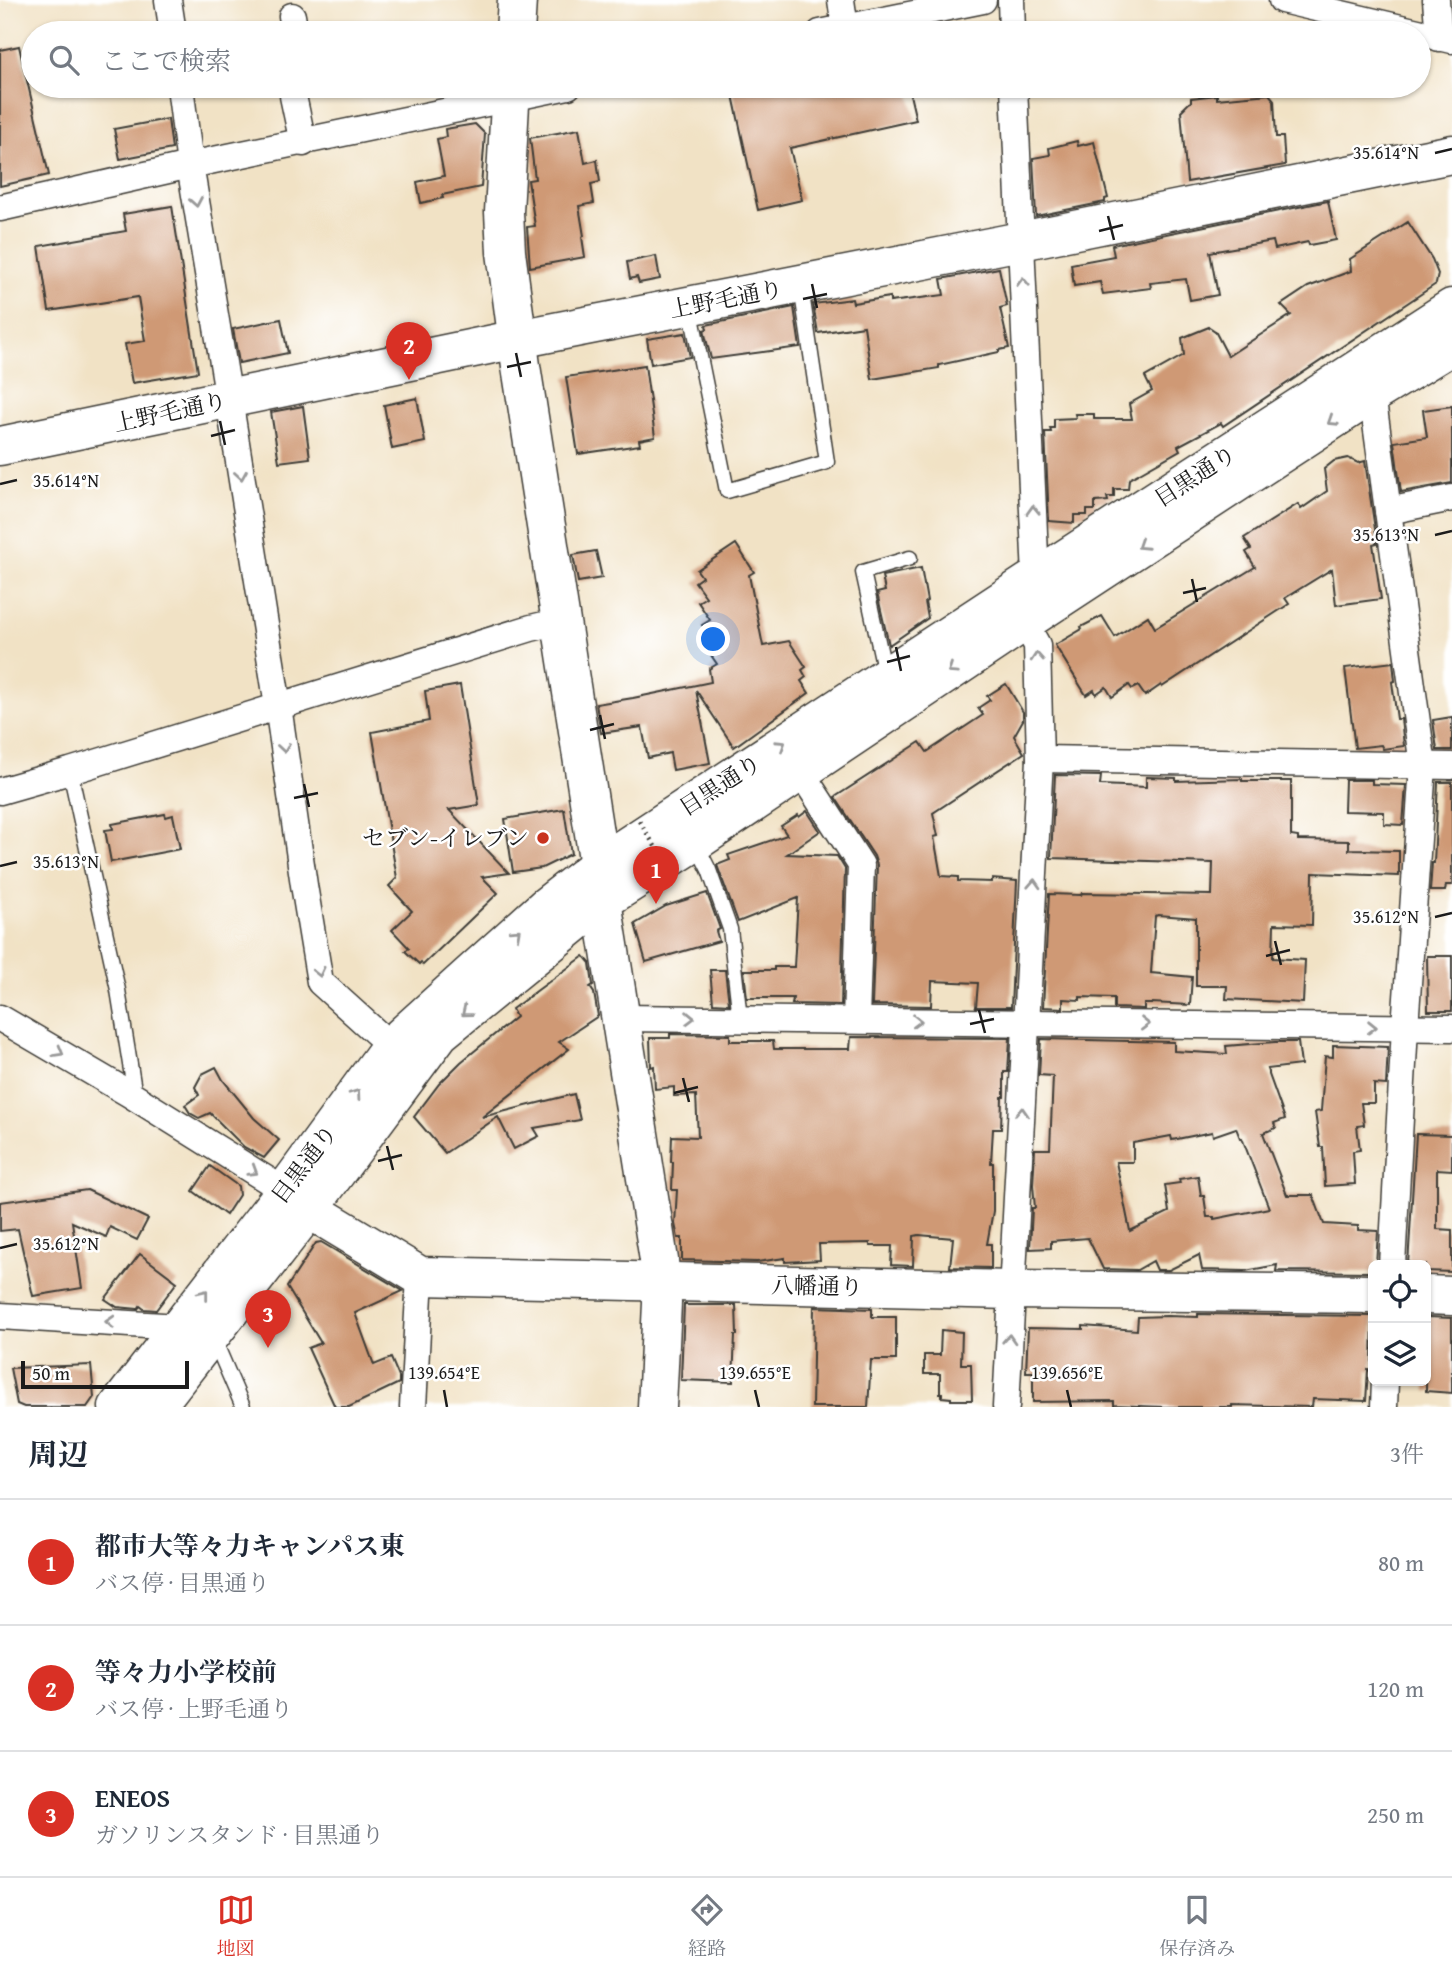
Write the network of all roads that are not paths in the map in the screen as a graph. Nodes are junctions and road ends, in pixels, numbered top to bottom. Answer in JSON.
{"nodes":[{"id":1,"x":169,"y":0,"type":"edge"},
{"id":2,"x":516,"y":0,"type":"edge"},
{"id":3,"x":841,"y":0,"type":"edge"},
{"id":4,"x":983,"y":0,"type":"edge"},
{"id":5,"x":1011,"y":0,"type":"edge"},
{"id":6,"x":1282,"y":0,"type":"edge"},
{"id":7,"x":1436,"y":0,"type":"edge"},
{"id":8,"x":172,"y":21,"type":"edge"},
{"id":9,"x":515,"y":21,"type":"edge"},
{"id":10,"x":836,"y":21,"type":"edge"},
{"id":11,"x":881,"y":21,"type":"edge"},
{"id":12,"x":1012,"y":21,"type":"edge"},
{"id":13,"x":1370,"y":21,"type":"edge"},
{"id":14,"x":1445,"y":39,"type":"edge"},
{"id":15,"x":182,"y":98,"type":"edge"},
{"id":16,"x":293,"y":98,"type":"edge"},
{"id":17,"x":487,"y":98,"type":"edge"},
{"id":18,"x":511,"y":98,"type":"edge"},
{"id":19,"x":1015,"y":98,"type":"edge"},
{"id":20,"x":303,"y":143,"type":"junction"},
{"id":21,"x":1452,"y":154,"type":"edge"},
{"id":22,"x":190,"y":165,"type":"junction"},
{"id":23,"x":0,"y":208,"type":"edge"},
{"id":24,"x":1021,"y":241,"type":"junction"},
{"id":25,"x":800,"y":284,"type":"junction"},
{"id":26,"x":690,"y":306,"type":"junction"},
{"id":27,"x":1452,"y":309,"type":"edge"},
{"id":28,"x":517,"y":340,"type":"junction"},
{"id":29,"x":1452,"y":345,"type":"edge"},
{"id":30,"x":1372,"y":394,"type":"junction"},
{"id":31,"x":229,"y":399,"type":"junction"},
{"id":32,"x":0,"y":446,"type":"edge"},
{"id":33,"x":1452,"y":498,"type":"edge"},
{"id":34,"x":1388,"y":511,"type":"junction"},
{"id":35,"x":909,"y":558,"type":"dead end"},
{"id":36,"x":1036,"y":578,"type":"junction"},
{"id":37,"x":561,"y":621,"type":"junction"},
{"id":38,"x":1024,"y":622,"type":"junction"},
{"id":39,"x":886,"y":677,"type":"junction"},
{"id":40,"x":278,"y":706,"type":"junction"},
{"id":41,"x":1040,"y":759,"type":"junction"},
{"id":42,"x":1423,"y":766,"type":"junction"},
{"id":43,"x":1452,"y":766,"type":"edge"},
{"id":44,"x":70,"y":771,"type":"junction"},
{"id":45,"x":800,"y":771,"type":"junction"},
{"id":46,"x":0,"y":791,"type":"edge"},
{"id":47,"x":695,"y":842,"type":"junction"},
{"id":48,"x":600,"y":883,"type":"junction"},
{"id":49,"x":0,"y":1018,"type":"edge"},
{"id":50,"x":621,"y":1018,"type":"junction"},
{"id":51,"x":740,"y":1019,"type":"junction"},
{"id":52,"x":856,"y":1020,"type":"junction"},
{"id":53,"x":1027,"y":1023,"type":"junction"},
{"id":54,"x":1405,"y":1027,"type":"junction"},
{"id":55,"x":1452,"y":1028,"type":"edge"},
{"id":56,"x":391,"y":1046,"type":"junction"},
{"id":57,"x":128,"y":1093,"type":"junction"},
{"id":58,"x":297,"y":1200,"type":"junction"},
{"id":59,"x":1392,"y":1260,"type":"edge"},
{"id":60,"x":420,"y":1276,"type":"junction"},
{"id":61,"x":662,"y":1282,"type":"junction"},
{"id":62,"x":1012,"y":1290,"type":"junction"},
{"id":63,"x":1368,"y":1294,"type":"edge"},
{"id":64,"x":1431,"y":1295,"type":"edge"},
{"id":65,"x":1452,"y":1296,"type":"edge"},
{"id":66,"x":0,"y":1315,"type":"edge"},
{"id":67,"x":195,"y":1330,"type":"junction"},
{"id":68,"x":1385,"y":1386,"type":"edge"},
{"id":69,"x":118,"y":1407,"type":"edge"},
{"id":70,"x":155,"y":1407,"type":"edge"},
{"id":71,"x":243,"y":1407,"type":"edge"},
{"id":72,"x":414,"y":1407,"type":"edge"},
{"id":73,"x":657,"y":1407,"type":"edge"},
{"id":74,"x":1006,"y":1407,"type":"edge"},
{"id":75,"x":1384,"y":1407,"type":"edge"}],
"edges":[{"from":1,"to":8,"type":"street"},
{"from":2,"to":9,"type":"street"},
{"from":3,"to":10,"type":"street"},
{"from":4,"to":11,"type":"street"},
{"from":5,"to":12,"type":"street"},
{"from":6,"to":13,"type":"street"},
{"from":7,"to":14,"type":"street"},
{"from":15,"to":22,"type":"street"},
{"from":16,"to":20,"type":"street"},
{"from":17,"to":20,"type":"street"},
{"from":18,"to":28,"type":"street"},
{"from":19,"to":24,"type":"street"},
{"from":20,"to":22,"type":"street"},
{"from":21,"to":24,"type":"street","name":"上野毛通り"},
{"from":22,"to":23,"type":"street"},
{"from":22,"to":31,"type":"street","one_way":true},
{"from":24,"to":25,"type":"street","name":"上野毛通り"},
{"from":36,"to":24,"type":"street","one_way":true},
{"from":25,"to":26,"type":"street","name":"上野毛通り"},
{"from":25,"to":26,"type":"lane"},
{"from":26,"to":28,"type":"street","name":"上野毛通り"},
{"from":27,"to":36,"type":"street","name":"目黒通り"},
{"from":28,"to":31,"type":"street","name":"上野毛通り"},
{"from":28,"to":37,"type":"street"},
{"from":29,"to":30,"type":"street","name":"目黒通り"},
{"from":30,"to":34,"type":"street"},
{"from":30,"to":38,"type":"street","name":"目黒通り","one_way":true},
{"from":31,"to":32,"type":"street","name":"上野毛通り"},
{"from":31,"to":40,"type":"street","one_way":true},
{"from":33,"to":34,"type":"street"},
{"from":34,"to":42,"type":"street"},
{"from":35,"to":39,"type":"lane"},
{"from":36,"to":39,"type":"street","name":"目黒通り"},
{"from":37,"to":40,"type":"street"},
{"from":37,"to":48,"type":"street"},
{"from":41,"to":38,"type":"street","one_way":true},
{"from":38,"to":45,"type":"street","name":"目黒通り","one_way":true},
{"from":48,"to":39,"type":"street","name":"目黒通り","one_way":true},
{"from":40,"to":44,"type":"street"},
{"from":40,"to":56,"type":"street","one_way":true},
{"from":41,"to":42,"type":"street"},
{"from":53,"to":41,"type":"street","one_way":true},
{"from":42,"to":43,"type":"street"},
{"from":42,"to":54,"type":"street"},
{"from":44,"to":46,"type":"street"},
{"from":44,"to":57,"type":"lane"},
{"from":45,"to":47,"type":"street","name":"目黒通り"},
{"from":45,"to":52,"type":"street"},
{"from":47,"to":48,"type":"street","name":"目黒通り"},
{"from":47,"to":51,"type":"lane"},
{"from":48,"to":50,"type":"street"},
{"from":56,"to":48,"type":"street","name":"目黒通り","one_way":true},
{"from":48,"to":58,"type":"street","name":"目黒通り","one_way":true},
{"from":49,"to":57,"type":"street","one_way":true},
{"from":50,"to":51,"type":"street","one_way":true},
{"from":50,"to":61,"type":"street"},
{"from":51,"to":52,"type":"street"},
{"from":52,"to":53,"type":"street","one_way":true},
{"from":53,"to":54,"type":"street","one_way":true},
{"from":62,"to":53,"type":"street","one_way":true},
{"from":54,"to":55,"type":"street"},
{"from":54,"to":59,"type":"street"},
{"from":58,"to":56,"type":"street","name":"目黒通り","one_way":true},
{"from":57,"to":58,"type":"street","one_way":true},
{"from":58,"to":60,"type":"street","name":"八幡通り"},
{"from":58,"to":67,"type":"street","name":"目黒通り"},
{"from":60,"to":61,"type":"street","name":"八幡通り"},
{"from":60,"to":72,"type":"street"},
{"from":61,"to":62,"type":"street","name":"八幡通り"},
{"from":61,"to":73,"type":"street"},
{"from":62,"to":63,"type":"street","name":"八幡通り"},
{"from":74,"to":62,"type":"street","one_way":true},
{"from":64,"to":65,"type":"street"},
{"from":67,"to":66,"type":"street","one_way":true},
{"from":67,"to":69,"type":"street","name":"目黒通り"},
{"from":67,"to":70,"type":"street","name":"目黒通り"},
{"from":67,"to":71,"type":"lane"},
{"from":68,"to":75,"type":"street"}]}
